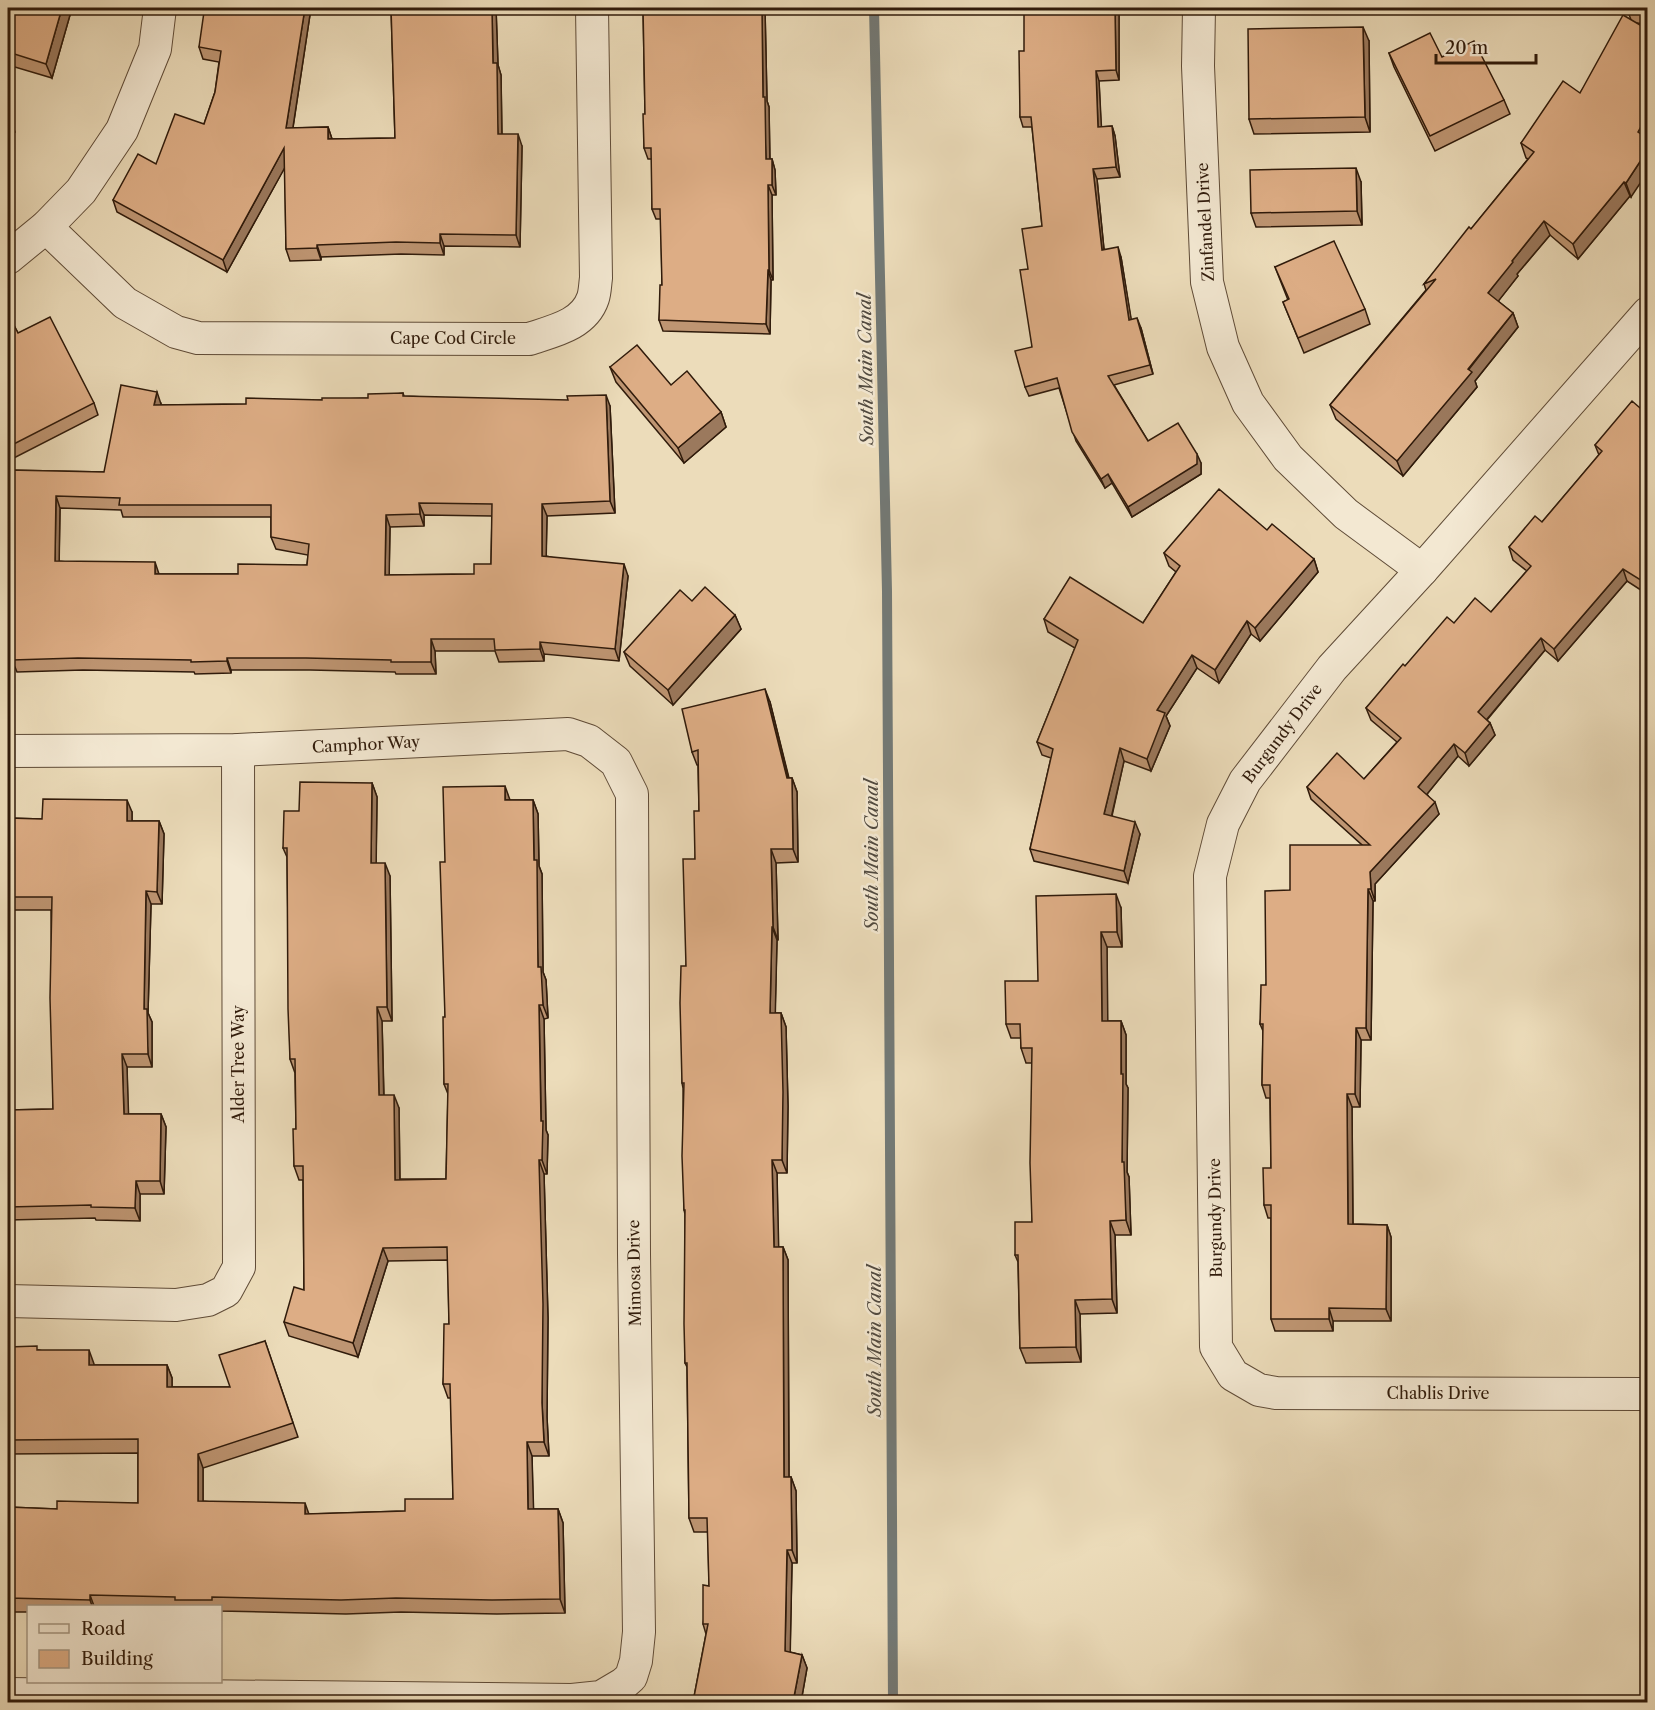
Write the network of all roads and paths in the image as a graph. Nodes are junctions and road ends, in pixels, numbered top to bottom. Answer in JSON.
{"nodes":[{"id":1,"x":160,"y":8,"type":"edge"},
{"id":2,"x":592,"y":8,"type":"edge"},
{"id":3,"x":1199,"y":8,"type":"edge"},
{"id":4,"x":46,"y":227,"type":"junction"},
{"id":5,"x":8,"y":258,"type":"edge"},
{"id":6,"x":1647,"y":313,"type":"edge"},
{"id":7,"x":1422,"y":570,"type":"junction"},
{"id":8,"x":238,"y":750,"type":"junction"},
{"id":9,"x":8,"y":751,"type":"edge"},
{"id":10,"x":632,"y":858,"type":"joint"},
{"id":11,"x":8,"y":1301,"type":"edge"},
{"id":12,"x":1233,"y":1375,"type":"joint"},
{"id":13,"x":1647,"y":1394,"type":"edge"},
{"id":14,"x":8,"y":1694,"type":"edge"}],
"edges":[{"from":1,"to":4,"type":"street"},
{"from":2,"to":4,"type":"street","name":"Cape Cod Circle"},
{"from":3,"to":7,"type":"street","name":"Zinfandel Drive"},
{"from":4,"to":5,"type":"street"},
{"from":6,"to":7,"type":"street","name":"Burgundy Drive"},
{"from":7,"to":12,"type":"street","name":"Burgundy Drive"},
{"from":8,"to":9,"type":"street","name":"Camphor Way"},
{"from":8,"to":10,"type":"street","name":"Camphor Way"},
{"from":8,"to":11,"type":"street","name":"Alder Tree Way"},
{"from":10,"to":14,"type":"street","name":"Mimosa Drive"},
{"from":12,"to":13,"type":"street","name":"Chablis Drive"}]}
